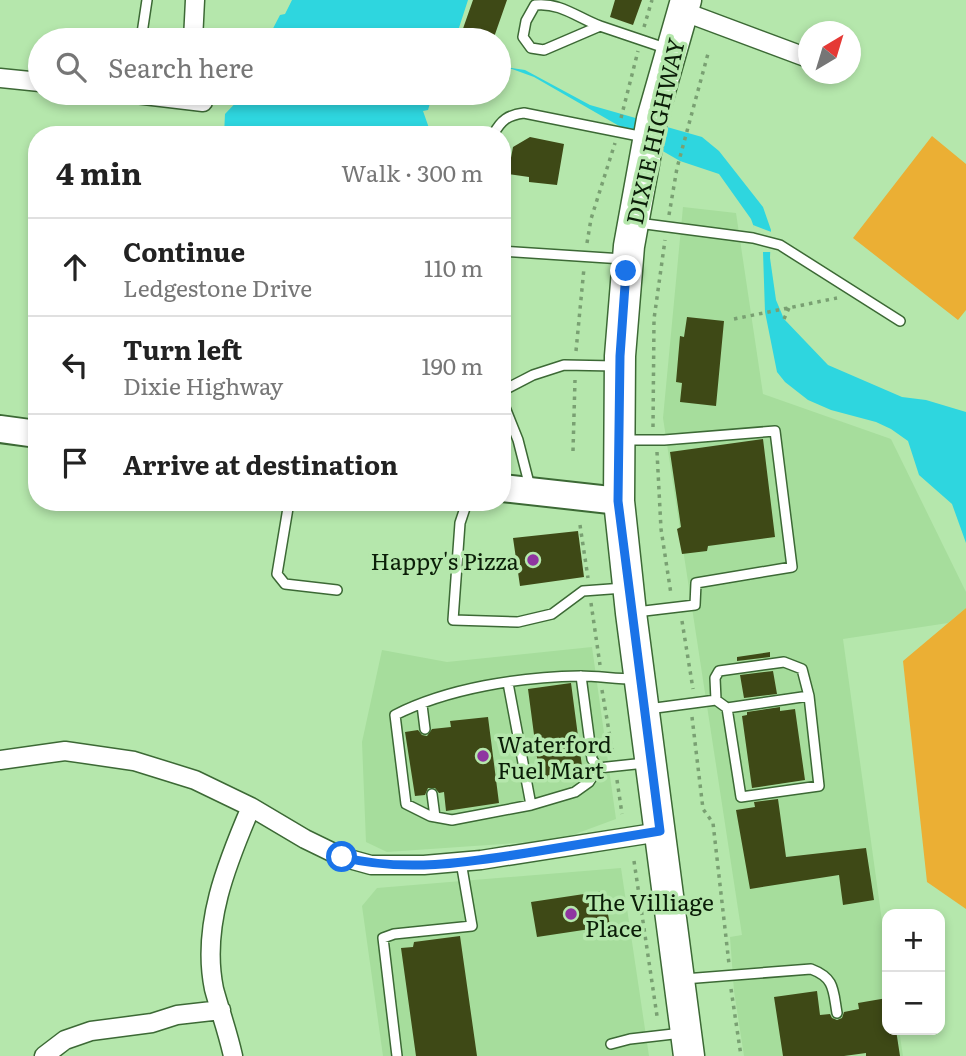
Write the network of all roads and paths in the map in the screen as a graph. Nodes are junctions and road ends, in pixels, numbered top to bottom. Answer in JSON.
{"nodes":[{"id":1,"x":147,"y":0,"type":"edge"},
{"id":2,"x":195,"y":0,"type":"edge"},
{"id":3,"x":684,"y":5,"type":"edge"},
{"id":4,"x":600,"y":26,"type":"junction"},
{"id":5,"x":143,"y":28,"type":"edge"},
{"id":6,"x":193,"y":28,"type":"edge"},
{"id":7,"x":671,"y":50,"type":"junction"},
{"id":8,"x":709,"y":50,"type":"dead end"},
{"id":9,"x":798,"y":54,"type":"edge"},
{"id":10,"x":0,"y":78,"type":"edge"},
{"id":11,"x":28,"y":81,"type":"edge"},
{"id":12,"x":499,"y":126,"type":"edge"},
{"id":13,"x":648,"y":137,"type":"junction"},
{"id":14,"x":632,"y":223,"type":"junction"},
{"id":15,"x":667,"y":227,"type":"junction"},
{"id":16,"x":511,"y":252,"type":"edge"},
{"id":17,"x":628,"y":259,"type":"junction"},
{"id":18,"x":856,"y":293,"type":"junction"},
{"id":19,"x":787,"y":308,"type":"junction"},
{"id":20,"x":734,"y":319,"type":"dead end"},
{"id":21,"x":784,"y":319,"type":"dead end"},
{"id":22,"x":900,"y":321,"type":"dead end"},
{"id":23,"x":620,"y":366,"type":"junction"},
{"id":24,"x":575,"y":380,"type":"dead end"},
{"id":25,"x":511,"y":386,"type":"edge"},
{"id":26,"x":511,"y":422,"type":"edge"},
{"id":27,"x":0,"y":429,"type":"edge"},
{"id":28,"x":28,"y":433,"type":"edge"},
{"id":29,"x":619,"y":440,"type":"junction"},
{"id":30,"x":655,"y":440,"type":"junction"},
{"id":31,"x":573,"y":451,"type":"dead end"},
{"id":32,"x":511,"y":489,"type":"edge"},
{"id":33,"x":532,"y":492,"type":"junction"},
{"id":34,"x":618,"y":501,"type":"junction"},
{"id":35,"x":288,"y":511,"type":"edge"},
{"id":36,"x":464,"y":511,"type":"edge"},
{"id":37,"x":337,"y":590,"type":"dead end"},
{"id":38,"x":629,"y":600,"type":"junction"},
{"id":39,"x":677,"y":607,"type":"junction"},
{"id":40,"x":581,"y":676,"type":"junction"},
{"id":41,"x":639,"y":679,"type":"junction"},
{"id":42,"x":508,"y":682,"type":"junction"},
{"id":43,"x":809,"y":696,"type":"junction"},
{"id":44,"x":716,"y":700,"type":"junction"},
{"id":45,"x":692,"y":703,"type":"junction"},
{"id":46,"x":422,"y":705,"type":"junction"},
{"id":47,"x":727,"y":708,"type":"junction"},
{"id":48,"x":644,"y":709,"type":"junction"},
{"id":49,"x":425,"y":729,"type":"dead end"},
{"id":50,"x":0,"y":760,"type":"edge"},
{"id":51,"x":651,"y":762,"type":"junction"},
{"id":52,"x":598,"y":768,"type":"junction"},
{"id":53,"x":432,"y":794,"type":"dead end"},
{"id":54,"x":531,"y":805,"type":"junction"},
{"id":55,"x":251,"y":807,"type":"junction"},
{"id":56,"x":435,"y":817,"type":"junction"},
{"id":57,"x":660,"y":831,"type":"junction"},
{"id":58,"x":635,"y":861,"type":"dead end"},
{"id":59,"x":461,"y":862,"type":"junction"},
{"id":60,"x":730,"y":975,"type":"junction"},
{"id":61,"x":679,"y":979,"type":"junction"},
{"id":62,"x":222,"y":1010,"type":"junction"},
{"id":63,"x":837,"y":1013,"type":"dead end"},
{"id":64,"x":678,"y":1042,"type":"edge"},
{"id":65,"x":611,"y":1044,"type":"dead end"},
{"id":66,"x":44,"y":1056,"type":"edge"},
{"id":67,"x":233,"y":1056,"type":"edge"},
{"id":68,"x":397,"y":1056,"type":"edge"},
{"id":69,"x":741,"y":1056,"type":"edge"}],
"edges":[{"from":1,"to":5,"type":"lane"},
{"from":2,"to":6,"type":"street"},
{"from":3,"to":7,"type":"main road","name":"DIXIE HIGHWAY"},
{"from":3,"to":9,"type":"street"},
{"from":4,"to":4,"type":"lane"},
{"from":4,"to":7,"type":"lane"},
{"from":7,"to":13,"type":"main road","name":"DIXIE HIGHWAY"},
{"from":8,"to":15,"type":"path"},
{"from":10,"to":11,"type":"street"},
{"from":12,"to":13,"type":"lane"},
{"from":13,"to":14,"type":"main road","name":"DIXIE HIGHWAY"},
{"from":14,"to":15,"type":"lane"},
{"from":14,"to":17,"type":"main road","name":"DIXIE HIGHWAY"},
{"from":15,"to":18,"type":"lane"},
{"from":15,"to":30,"type":"path"},
{"from":16,"to":17,"type":"lane"},
{"from":17,"to":23,"type":"main road","name":"DIXIE HIGHWAY"},
{"from":18,"to":19,"type":"path"},
{"from":18,"to":22,"type":"lane"},
{"from":19,"to":20,"type":"path"},
{"from":19,"to":21,"type":"path"},
{"from":23,"to":25,"type":"lane"},
{"from":23,"to":29,"type":"main road","name":"DIXIE HIGHWAY"},
{"from":24,"to":31,"type":"path"},
{"from":26,"to":33,"type":"lane"},
{"from":27,"to":28,"type":"street"},
{"from":29,"to":30,"type":"lane"},
{"from":29,"to":34,"type":"main road","name":"DIXIE HIGHWAY"},
{"from":30,"to":39,"type":"path"},
{"from":30,"to":39,"type":"lane"},
{"from":32,"to":33,"type":"street"},
{"from":33,"to":34,"type":"street"},
{"from":34,"to":38,"type":"main road","name":"DIXIE HIGHWAY"},
{"from":35,"to":37,"type":"lane"},
{"from":36,"to":38,"type":"lane"},
{"from":38,"to":39,"type":"lane"},
{"from":38,"to":41,"type":"main road","name":"DIXIE HIGHWAY"},
{"from":39,"to":45,"type":"path"},
{"from":40,"to":41,"type":"lane"},
{"from":40,"to":42,"type":"lane"},
{"from":40,"to":52,"type":"lane"},
{"from":41,"to":48,"type":"main road","name":"DIXIE HIGHWAY"},
{"from":42,"to":46,"type":"lane"},
{"from":42,"to":54,"type":"lane"},
{"from":43,"to":44,"type":"lane"},
{"from":43,"to":47,"type":"lane"},
{"from":43,"to":47,"type":"lane"},
{"from":44,"to":45,"type":"lane"},
{"from":44,"to":47,"type":"lane"},
{"from":45,"to":48,"type":"lane"},
{"from":45,"to":60,"type":"path"},
{"from":46,"to":49,"type":"lane"},
{"from":46,"to":56,"type":"lane"},
{"from":48,"to":51,"type":"main road","name":"DIXIE HIGHWAY"},
{"from":50,"to":55,"type":"street"},
{"from":51,"to":52,"type":"lane"},
{"from":51,"to":57,"type":"main road","name":"DIXIE HIGHWAY"},
{"from":52,"to":54,"type":"lane"},
{"from":53,"to":56,"type":"lane"},
{"from":54,"to":56,"type":"lane"},
{"from":55,"to":59,"type":"street"},
{"from":55,"to":62,"type":"street"},
{"from":57,"to":59,"type":"street"},
{"from":57,"to":61,"type":"main road","name":"DIXIE HIGHWAY"},
{"from":58,"to":64,"type":"path"},
{"from":59,"to":68,"type":"lane"},
{"from":60,"to":61,"type":"lane"},
{"from":60,"to":63,"type":"lane"},
{"from":60,"to":69,"type":"path"},
{"from":61,"to":64,"type":"main road","name":"DIXIE HIGHWAY"},
{"from":62,"to":66,"type":"street"},
{"from":62,"to":67,"type":"street"},
{"from":64,"to":65,"type":"lane"}]}
